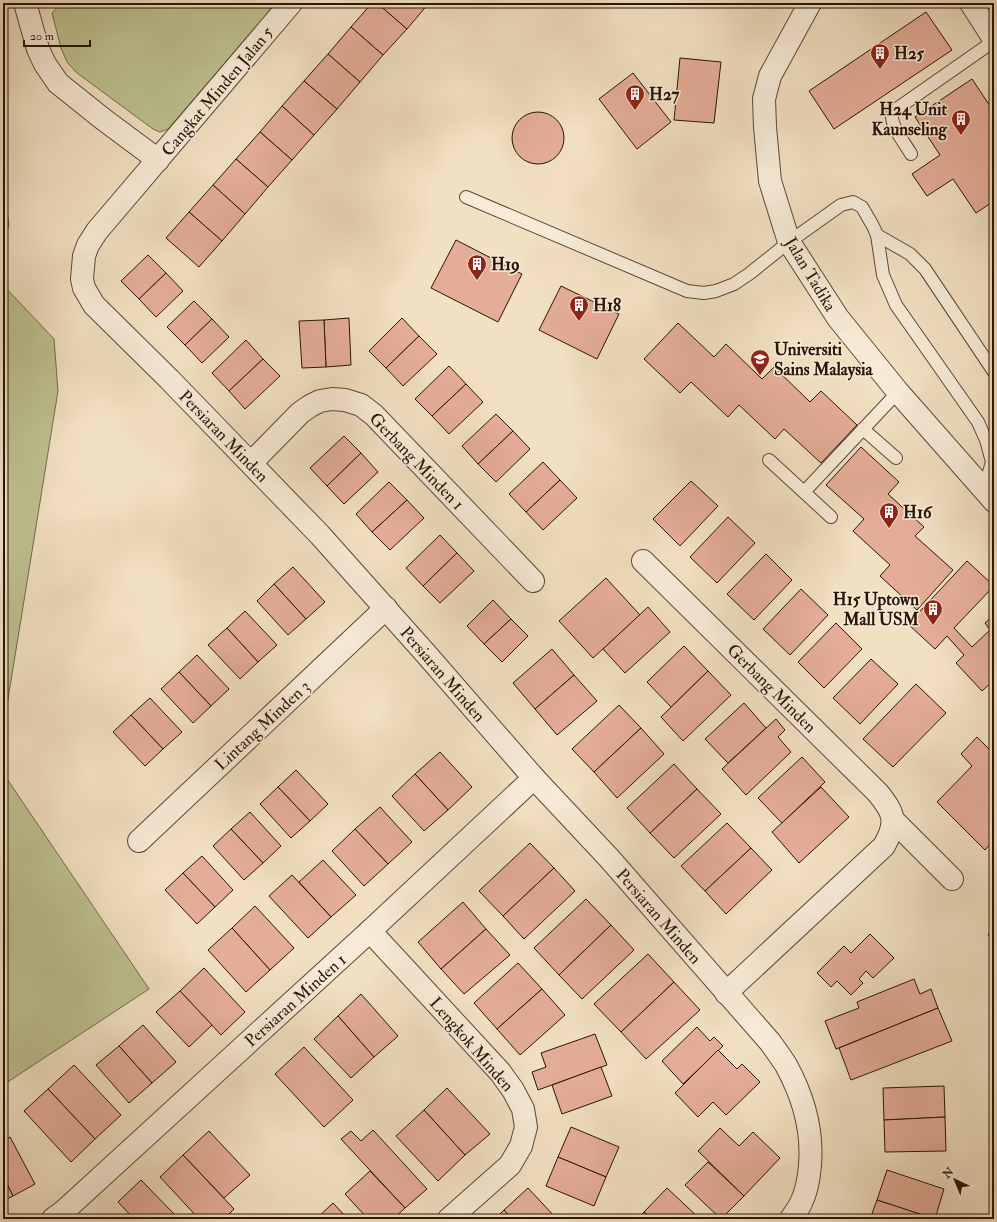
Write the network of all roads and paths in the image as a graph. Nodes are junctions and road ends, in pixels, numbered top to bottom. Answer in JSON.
{"nodes":[{"id":1,"x":25,"y":3,"type":"edge"},
{"id":2,"x":292,"y":3,"type":"edge"},
{"id":3,"x":810,"y":3,"type":"edge"},
{"id":4,"x":971,"y":3,"type":"edge"},
{"id":5,"x":994,"y":40,"type":"edge"},
{"id":6,"x":911,"y":154,"type":"dead end"},
{"id":7,"x":158,"y":160,"type":"junction"},
{"id":8,"x":466,"y":198,"type":"dead end"},
{"id":9,"x":877,"y":235,"type":"junction"},
{"id":10,"x":789,"y":242,"type":"junction"},
{"id":11,"x":994,"y":372,"type":"edge"},
{"id":12,"x":898,"y":392,"type":"junction"},
{"id":13,"x":863,"y":429,"type":"junction"},
{"id":14,"x":896,"y":458,"type":"dead end"},
{"id":15,"x":769,"y":460,"type":"dead end"},
{"id":16,"x":251,"y":463,"type":"junction"},
{"id":17,"x":804,"y":492,"type":"junction"},
{"id":18,"x":989,"y":496,"type":"edge"},
{"id":19,"x":831,"y":517,"type":"dead end"},
{"id":20,"x":643,"y":562,"type":"dead end"},
{"id":21,"x":532,"y":581,"type":"dead end"},
{"id":22,"x":386,"y":608,"type":"junction"},
{"id":23,"x":534,"y":778,"type":"junction"},
{"id":24,"x":893,"y":820,"type":"junction"},
{"id":25,"x":139,"y":841,"type":"dead end"},
{"id":26,"x":952,"y":879,"type":"dead end"},
{"id":27,"x":370,"y":931,"type":"junction"},
{"id":28,"x":726,"y":993,"type":"junction"},
{"id":29,"x":53,"y":1219,"type":"edge"},
{"id":30,"x":449,"y":1219,"type":"edge"},
{"id":31,"x":791,"y":1219,"type":"edge"}],
"edges":[{"from":1,"to":7,"type":"street"},
{"from":2,"to":7,"type":"street","name":"Cangkat Minden Jalan 5"},
{"from":3,"to":10,"type":"street","name":"Jalan Tadika"},
{"from":4,"to":5,"type":"street"},
{"from":5,"to":6,"type":"lane"},
{"from":7,"to":16,"type":"street","name":"Persiaran Minden"},
{"from":8,"to":10,"type":"lane"},
{"from":9,"to":10,"type":"lane"},
{"from":9,"to":11,"type":"lane"},
{"from":9,"to":18,"type":"lane"},
{"from":10,"to":12,"type":"street","name":"Jalan Tadika"},
{"from":12,"to":13,"type":"lane"},
{"from":12,"to":18,"type":"street","name":"Jalan Tadika"},
{"from":13,"to":14,"type":"lane"},
{"from":13,"to":17,"type":"lane"},
{"from":15,"to":17,"type":"lane"},
{"from":16,"to":21,"type":"street","name":"Gerbang Minden 1"},
{"from":16,"to":22,"type":"street","name":"Persiaran Minden"},
{"from":17,"to":19,"type":"lane"},
{"from":20,"to":24,"type":"street","name":"Gerbang Minden"},
{"from":22,"to":23,"type":"street","name":"Persiaran Minden"},
{"from":22,"to":25,"type":"street","name":"Lintang Minden 3"},
{"from":23,"to":27,"type":"street","name":"Persiaran Minden 1"},
{"from":23,"to":28,"type":"street","name":"Persiaran Minden"},
{"from":24,"to":26,"type":"street","name":"Gerbang Minden"},
{"from":24,"to":28,"type":"street"},
{"from":27,"to":29,"type":"street","name":"Persiaran Minden 1"},
{"from":27,"to":30,"type":"street","name":"Lengkok Minden"},
{"from":28,"to":31,"type":"street","name":"Persiaran Minden"}]}
